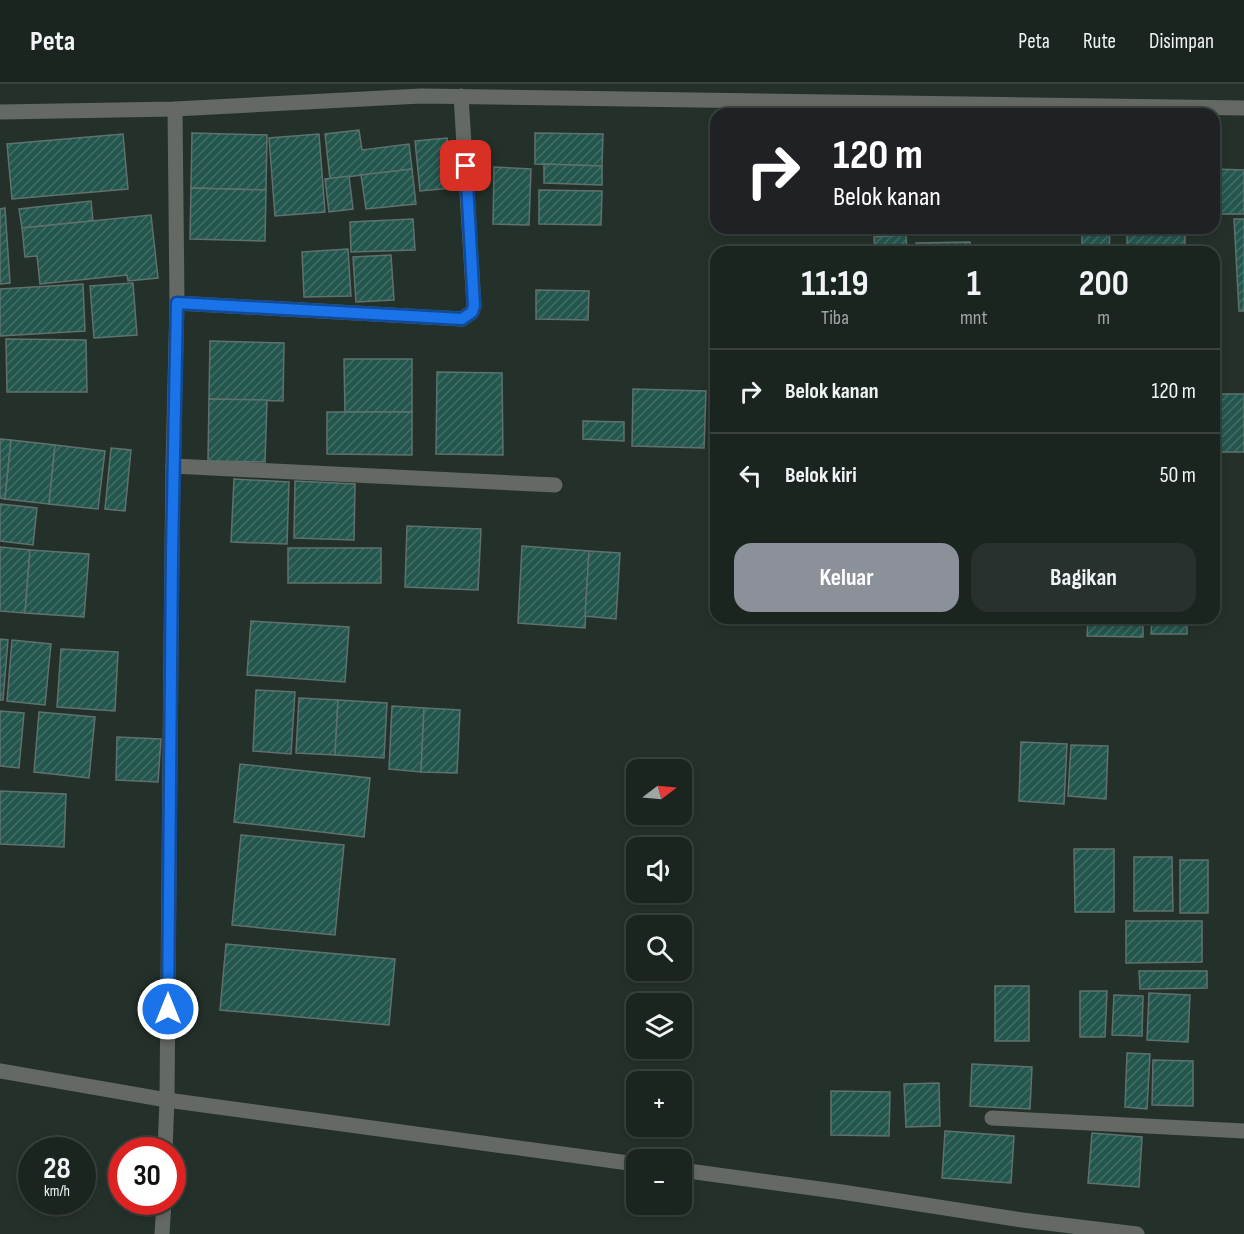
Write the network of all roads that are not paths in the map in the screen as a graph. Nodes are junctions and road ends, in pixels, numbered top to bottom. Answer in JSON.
{"nodes":[{"id":1,"x":420,"y":90,"type":"edge"},
{"id":2,"x":461,"y":96,"type":"junction"},
{"id":3,"x":1244,"y":108,"type":"edge"},
{"id":4,"x":175,"y":109,"type":"junction"},
{"id":5,"x":0,"y":112,"type":"edge"},
{"id":6,"x":177,"y":303,"type":"junction"},
{"id":7,"x":173,"y":466,"type":"junction"},
{"id":8,"x":555,"y":485,"type":"dead end"},
{"id":9,"x":0,"y":1071,"type":"edge"},
{"id":10,"x":167,"y":1100,"type":"junction"},
{"id":11,"x":993,"y":1118,"type":"dead end"},
{"id":12,"x":1244,"y":1131,"type":"edge"},
{"id":13,"x":166,"y":1137,"type":"edge"},
{"id":14,"x":626,"y":1163,"type":"edge"},
{"id":15,"x":692,"y":1172,"type":"edge"},
{"id":16,"x":163,"y":1215,"type":"edge"},
{"id":17,"x":162,"y":1234,"type":"edge"},
{"id":18,"x":1137,"y":1234,"type":"edge"}],
"edges":[{"from":1,"to":2,"type":"street"},
{"from":1,"to":4,"type":"street"},
{"from":2,"to":3,"type":"street"},
{"from":2,"to":6,"type":"street"},
{"from":4,"to":5,"type":"street"},
{"from":4,"to":6,"type":"street"},
{"from":6,"to":7,"type":"street"},
{"from":7,"to":8,"type":"street"},
{"from":7,"to":10,"type":"street"},
{"from":9,"to":10,"type":"street"},
{"from":10,"to":13,"type":"street"},
{"from":10,"to":14,"type":"street"},
{"from":11,"to":12,"type":"street"},
{"from":15,"to":18,"type":"street"},
{"from":16,"to":17,"type":"street"}]}
